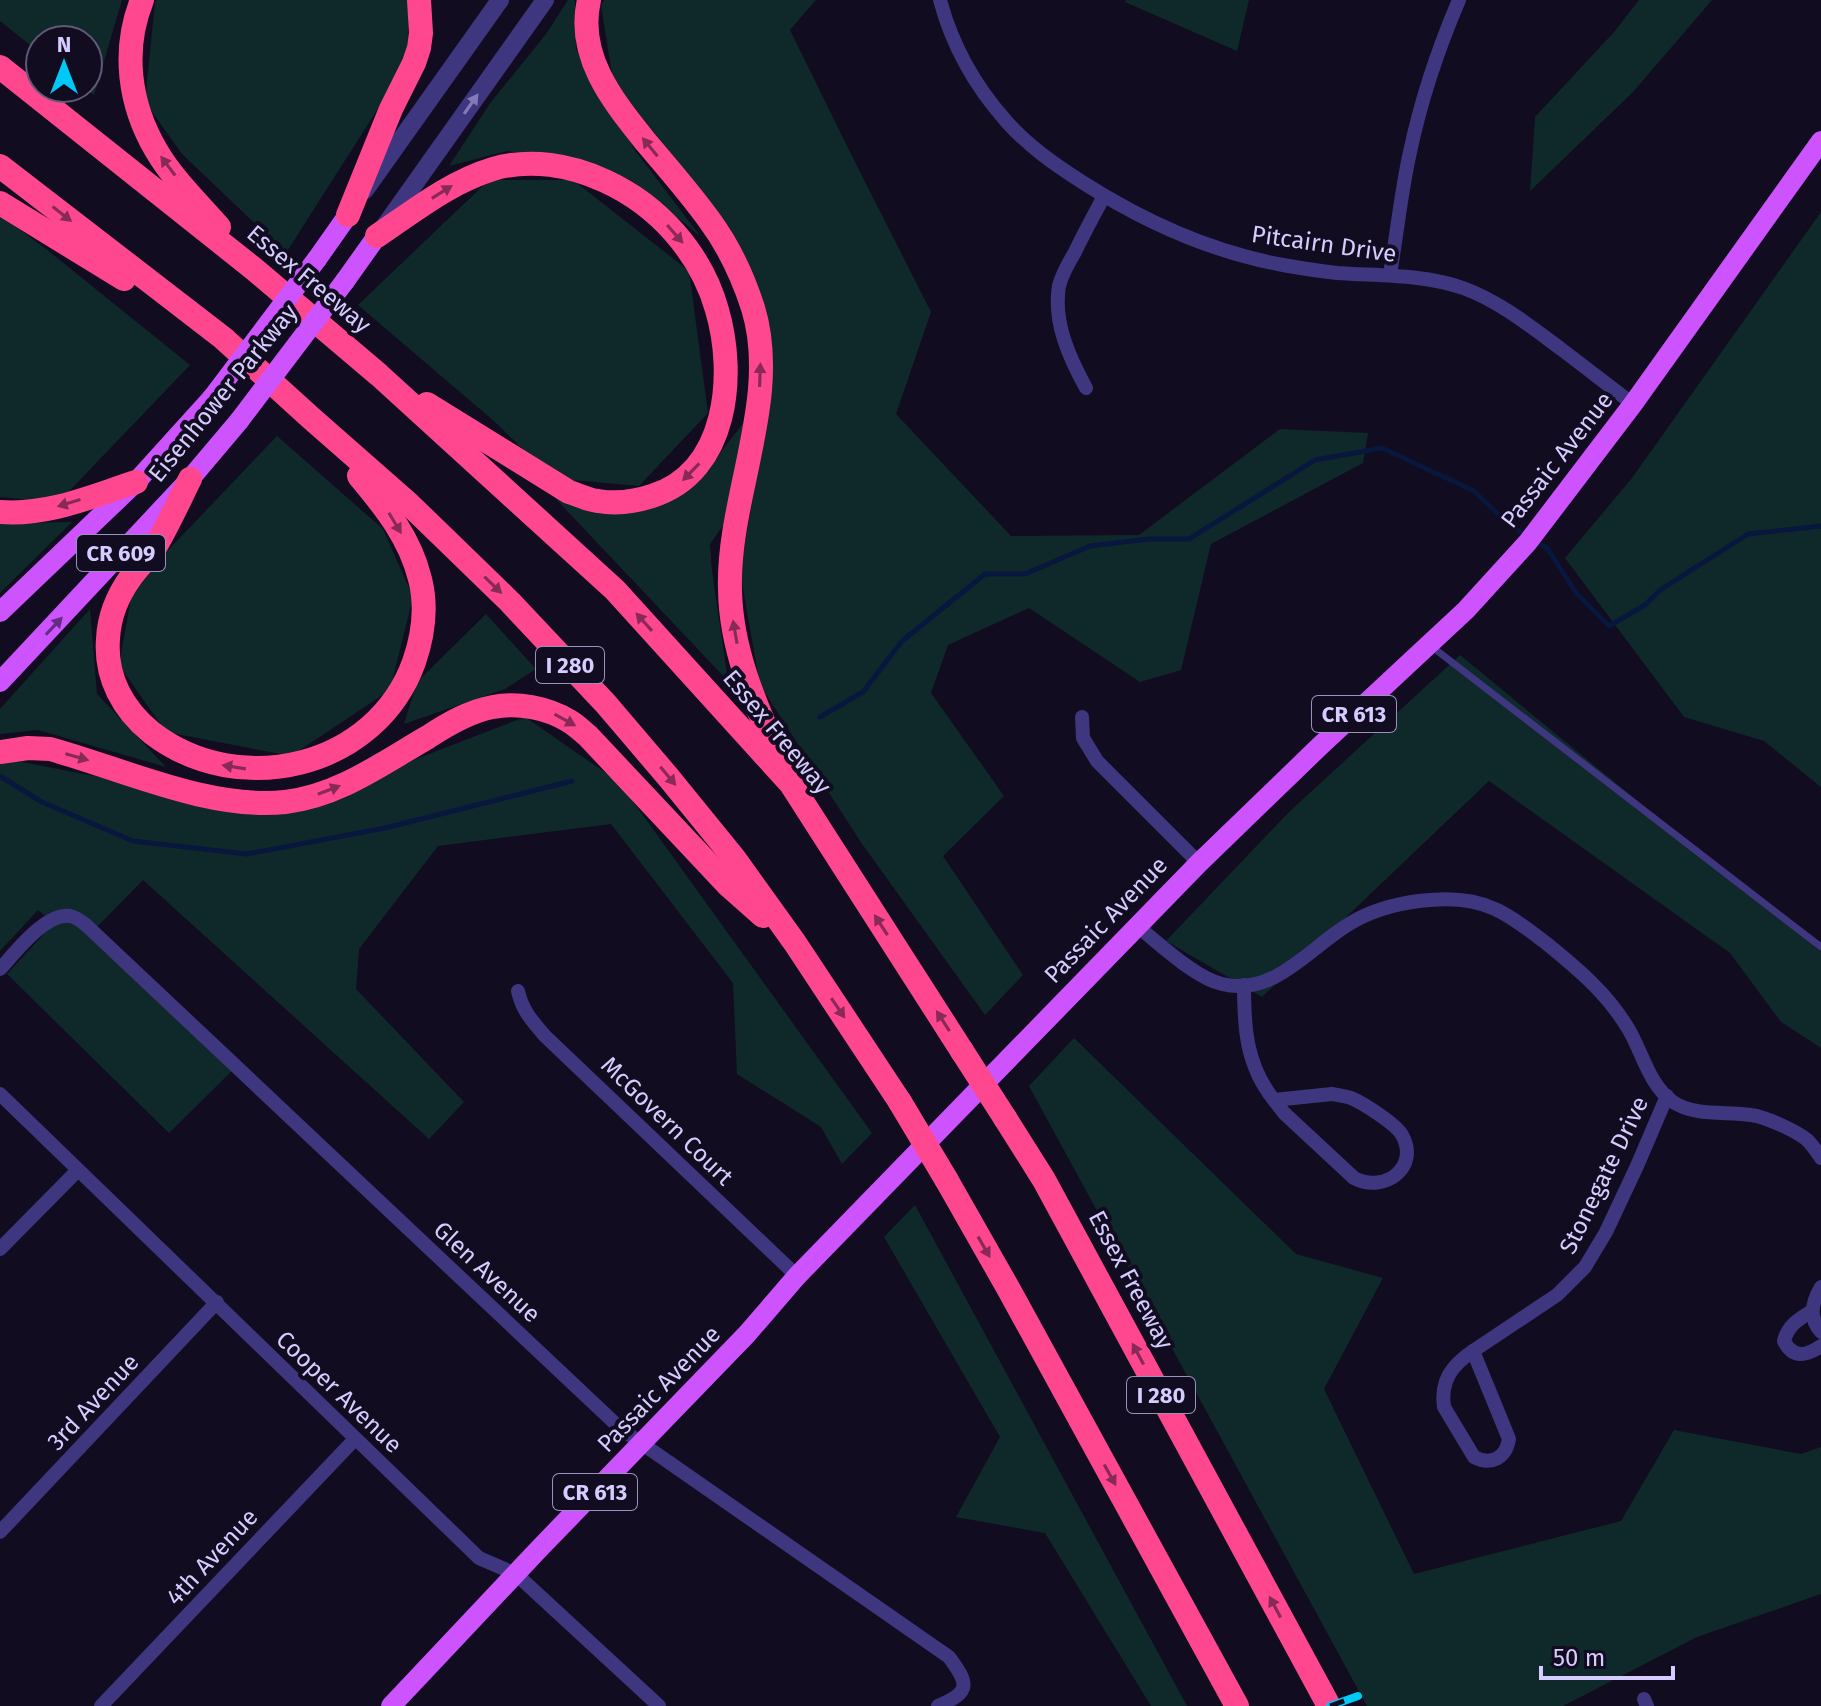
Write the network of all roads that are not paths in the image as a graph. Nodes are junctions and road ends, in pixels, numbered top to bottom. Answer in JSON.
{"nodes":[{"id":1,"x":142,"y":0,"type":"edge"},
{"id":2,"x":419,"y":0,"type":"edge"},
{"id":3,"x":500,"y":0,"type":"edge"},
{"id":4,"x":545,"y":0,"type":"edge"},
{"id":5,"x":589,"y":0,"type":"edge"},
{"id":6,"x":940,"y":0,"type":"edge"},
{"id":7,"x":1459,"y":0,"type":"edge"},
{"id":8,"x":0,"y":67,"type":"edge"},
{"id":9,"x":1821,"y":141,"type":"edge"},
{"id":10,"x":0,"y":166,"type":"edge"},
{"id":11,"x":1104,"y":196,"type":"junction"},
{"id":12,"x":0,"y":203,"type":"edge"},
{"id":13,"x":348,"y":215,"type":"junction"},
{"id":14,"x":377,"y":236,"type":"junction"},
{"id":15,"x":254,"y":269,"type":"junction"},
{"id":16,"x":1390,"y":274,"type":"junction"},
{"id":17,"x":223,"y":338,"type":"junction"},
{"id":18,"x":379,"y":375,"type":"junction"},
{"id":19,"x":1086,"y":388,"type":"dead end"},
{"id":20,"x":1633,"y":404,"type":"junction"},
{"id":21,"x":311,"y":418,"type":"junction"},
{"id":22,"x":190,"y":479,"type":"junction"},
{"id":23,"x":136,"y":482,"type":"junction"},
{"id":24,"x":0,"y":512,"type":"edge"},
{"id":25,"x":0,"y":612,"type":"edge"},
{"id":26,"x":1429,"y":644,"type":"junction"},
{"id":27,"x":0,"y":682,"type":"edge"},
{"id":28,"x":1082,"y":717,"type":"dead end"},
{"id":29,"x":0,"y":752,"type":"edge"},
{"id":30,"x":791,"y":784,"type":"junction"},
{"id":31,"x":1199,"y":863,"type":"junction"},
{"id":32,"x":1137,"y":926,"type":"junction"},
{"id":33,"x":795,"y":943,"type":"junction"},
{"id":34,"x":1821,"y":947,"type":"edge"},
{"id":35,"x":0,"y":969,"type":"edge"},
{"id":36,"x":1244,"y":985,"type":"junction"},
{"id":37,"x":518,"y":991,"type":"dead end"},
{"id":38,"x":0,"y":1094,"type":"edge"},
{"id":39,"x":1667,"y":1096,"type":"junction"},
{"id":40,"x":1274,"y":1100,"type":"junction"},
{"id":41,"x":1821,"y":1158,"type":"edge"},
{"id":42,"x":78,"y":1170,"type":"junction"},
{"id":43,"x":0,"y":1249,"type":"edge"},
{"id":44,"x":797,"y":1276,"type":"junction"},
{"id":45,"x":1821,"y":1287,"type":"edge"},
{"id":46,"x":217,"y":1302,"type":"junction"},
{"id":47,"x":1812,"y":1311,"type":"junction"},
{"id":48,"x":1821,"y":1332,"type":"edge"},
{"id":49,"x":1821,"y":1346,"type":"edge"},
{"id":50,"x":1473,"y":1351,"type":"junction"},
{"id":51,"x":355,"y":1439,"type":"junction"},
{"id":52,"x":642,"y":1444,"type":"junction"},
{"id":53,"x":0,"y":1532,"type":"edge"},
{"id":54,"x":516,"y":1574,"type":"junction"},
{"id":55,"x":1236,"y":1705,"type":"edge"},
{"id":56,"x":101,"y":1706,"type":"edge"},
{"id":57,"x":391,"y":1706,"type":"edge"},
{"id":58,"x":659,"y":1706,"type":"edge"},
{"id":59,"x":938,"y":1706,"type":"edge"},
{"id":60,"x":1329,"y":1706,"type":"edge"}],
"edges":[{"from":15,"to":1,"type":"highway","one_way":true},
{"from":2,"to":13,"type":"highway"},
{"from":3,"to":13,"type":"street","name":"Eisenhower Parkway"},
{"from":14,"to":4,"type":"street","name":"Eisenhower Parkway","one_way":true},
{"from":30,"to":5,"type":"highway","one_way":true},
{"from":6,"to":11,"type":"street","name":"Pitcairn Drive"},
{"from":7,"to":16,"type":"street"},
{"from":8,"to":15,"type":"highway","name":"Essex Freeway","number":"I 280"},
{"from":9,"to":20,"type":"main road","name":"Passaic Avenue","number":"CR 613"},
{"from":10,"to":17,"type":"highway","number":"I 280","one_way":true},
{"from":11,"to":16,"type":"street","name":"Pitcairn Drive"},
{"from":11,"to":19,"type":"street"},
{"from":12,"to":17,"type":"highway"},
{"from":13,"to":23,"type":"main road","name":"Eisenhower Parkway","number":"CR 609","bridge":true},
{"from":14,"to":18,"type":"highway","one_way":true},
{"from":14,"to":22,"type":"main road","name":"Eisenhower Parkway","number":"CR 609","bridge":true},
{"from":15,"to":18,"type":"highway","name":"Essex Freeway","number":"I 280"},
{"from":16,"to":20,"type":"street","name":"Pitcairn Drive"},
{"from":17,"to":21,"type":"highway","number":"I 280"},
{"from":30,"to":18,"type":"highway","name":"Essex Freeway","number":"I 280","one_way":true},
{"from":20,"to":26,"type":"main road","name":"Passaic Avenue","number":"CR 613"},
{"from":21,"to":22,"type":"highway","one_way":true},
{"from":21,"to":33,"type":"highway","number":"I 280","one_way":true},
{"from":27,"to":22,"type":"main road","name":"Eisenhower Parkway","number":"CR 609","one_way":true},
{"from":23,"to":24,"type":"highway","one_way":true},
{"from":23,"to":25,"type":"main road","name":"Eisenhower Parkway","number":"CR 609"},
{"from":26,"to":31,"type":"main road","name":"Passaic Avenue","number":"CR 613"},
{"from":26,"to":34,"type":"lane"},
{"from":28,"to":31,"type":"street"},
{"from":29,"to":33,"type":"highway","one_way":true},
{"from":60,"to":30,"type":"highway","name":"Essex Freeway","number":"I 280","one_way":true,"bridge":true},
{"from":31,"to":32,"type":"main road","name":"Passaic Avenue","number":"CR 613"},
{"from":32,"to":36,"type":"street","name":"Stonegate Drive"},
{"from":32,"to":44,"type":"main road","name":"Passaic Avenue","number":"CR 613"},
{"from":33,"to":55,"type":"highway","number":"I 280","one_way":true,"bridge":true},
{"from":35,"to":52,"type":"street","name":"Glen Avenue"},
{"from":36,"to":39,"type":"street","name":"Stonegate Drive"},
{"from":36,"to":40,"type":"street"},
{"from":37,"to":44,"type":"street","name":"McGovern Court"},
{"from":38,"to":42,"type":"street","name":"Cooper Avenue"},
{"from":39,"to":41,"type":"street"},
{"from":39,"to":50,"type":"street","name":"Stonegate Drive"},
{"from":40,"to":40,"type":"street"},
{"from":42,"to":43,"type":"street"},
{"from":42,"to":46,"type":"street","name":"Cooper Avenue"},
{"from":44,"to":52,"type":"main road","name":"Passaic Avenue","number":"CR 613"},
{"from":45,"to":47,"type":"street"},
{"from":46,"to":51,"type":"street","name":"Cooper Avenue"},
{"from":46,"to":53,"type":"street","name":"3rd Avenue"},
{"from":47,"to":48,"type":"street"},
{"from":47,"to":49,"type":"street"},
{"from":50,"to":50,"type":"street","name":"Stonegate Drive"},
{"from":51,"to":54,"type":"street","name":"Cooper Avenue"},
{"from":51,"to":56,"type":"street","name":"4th Avenue"},
{"from":52,"to":54,"type":"main road","name":"Passaic Avenue","number":"CR 613"},
{"from":52,"to":59,"type":"street","name":"Glen Avenue"},
{"from":54,"to":57,"type":"main road","name":"Passaic Avenue","number":"CR 613"},
{"from":54,"to":58,"type":"street","name":"Cooper Avenue"}]}
